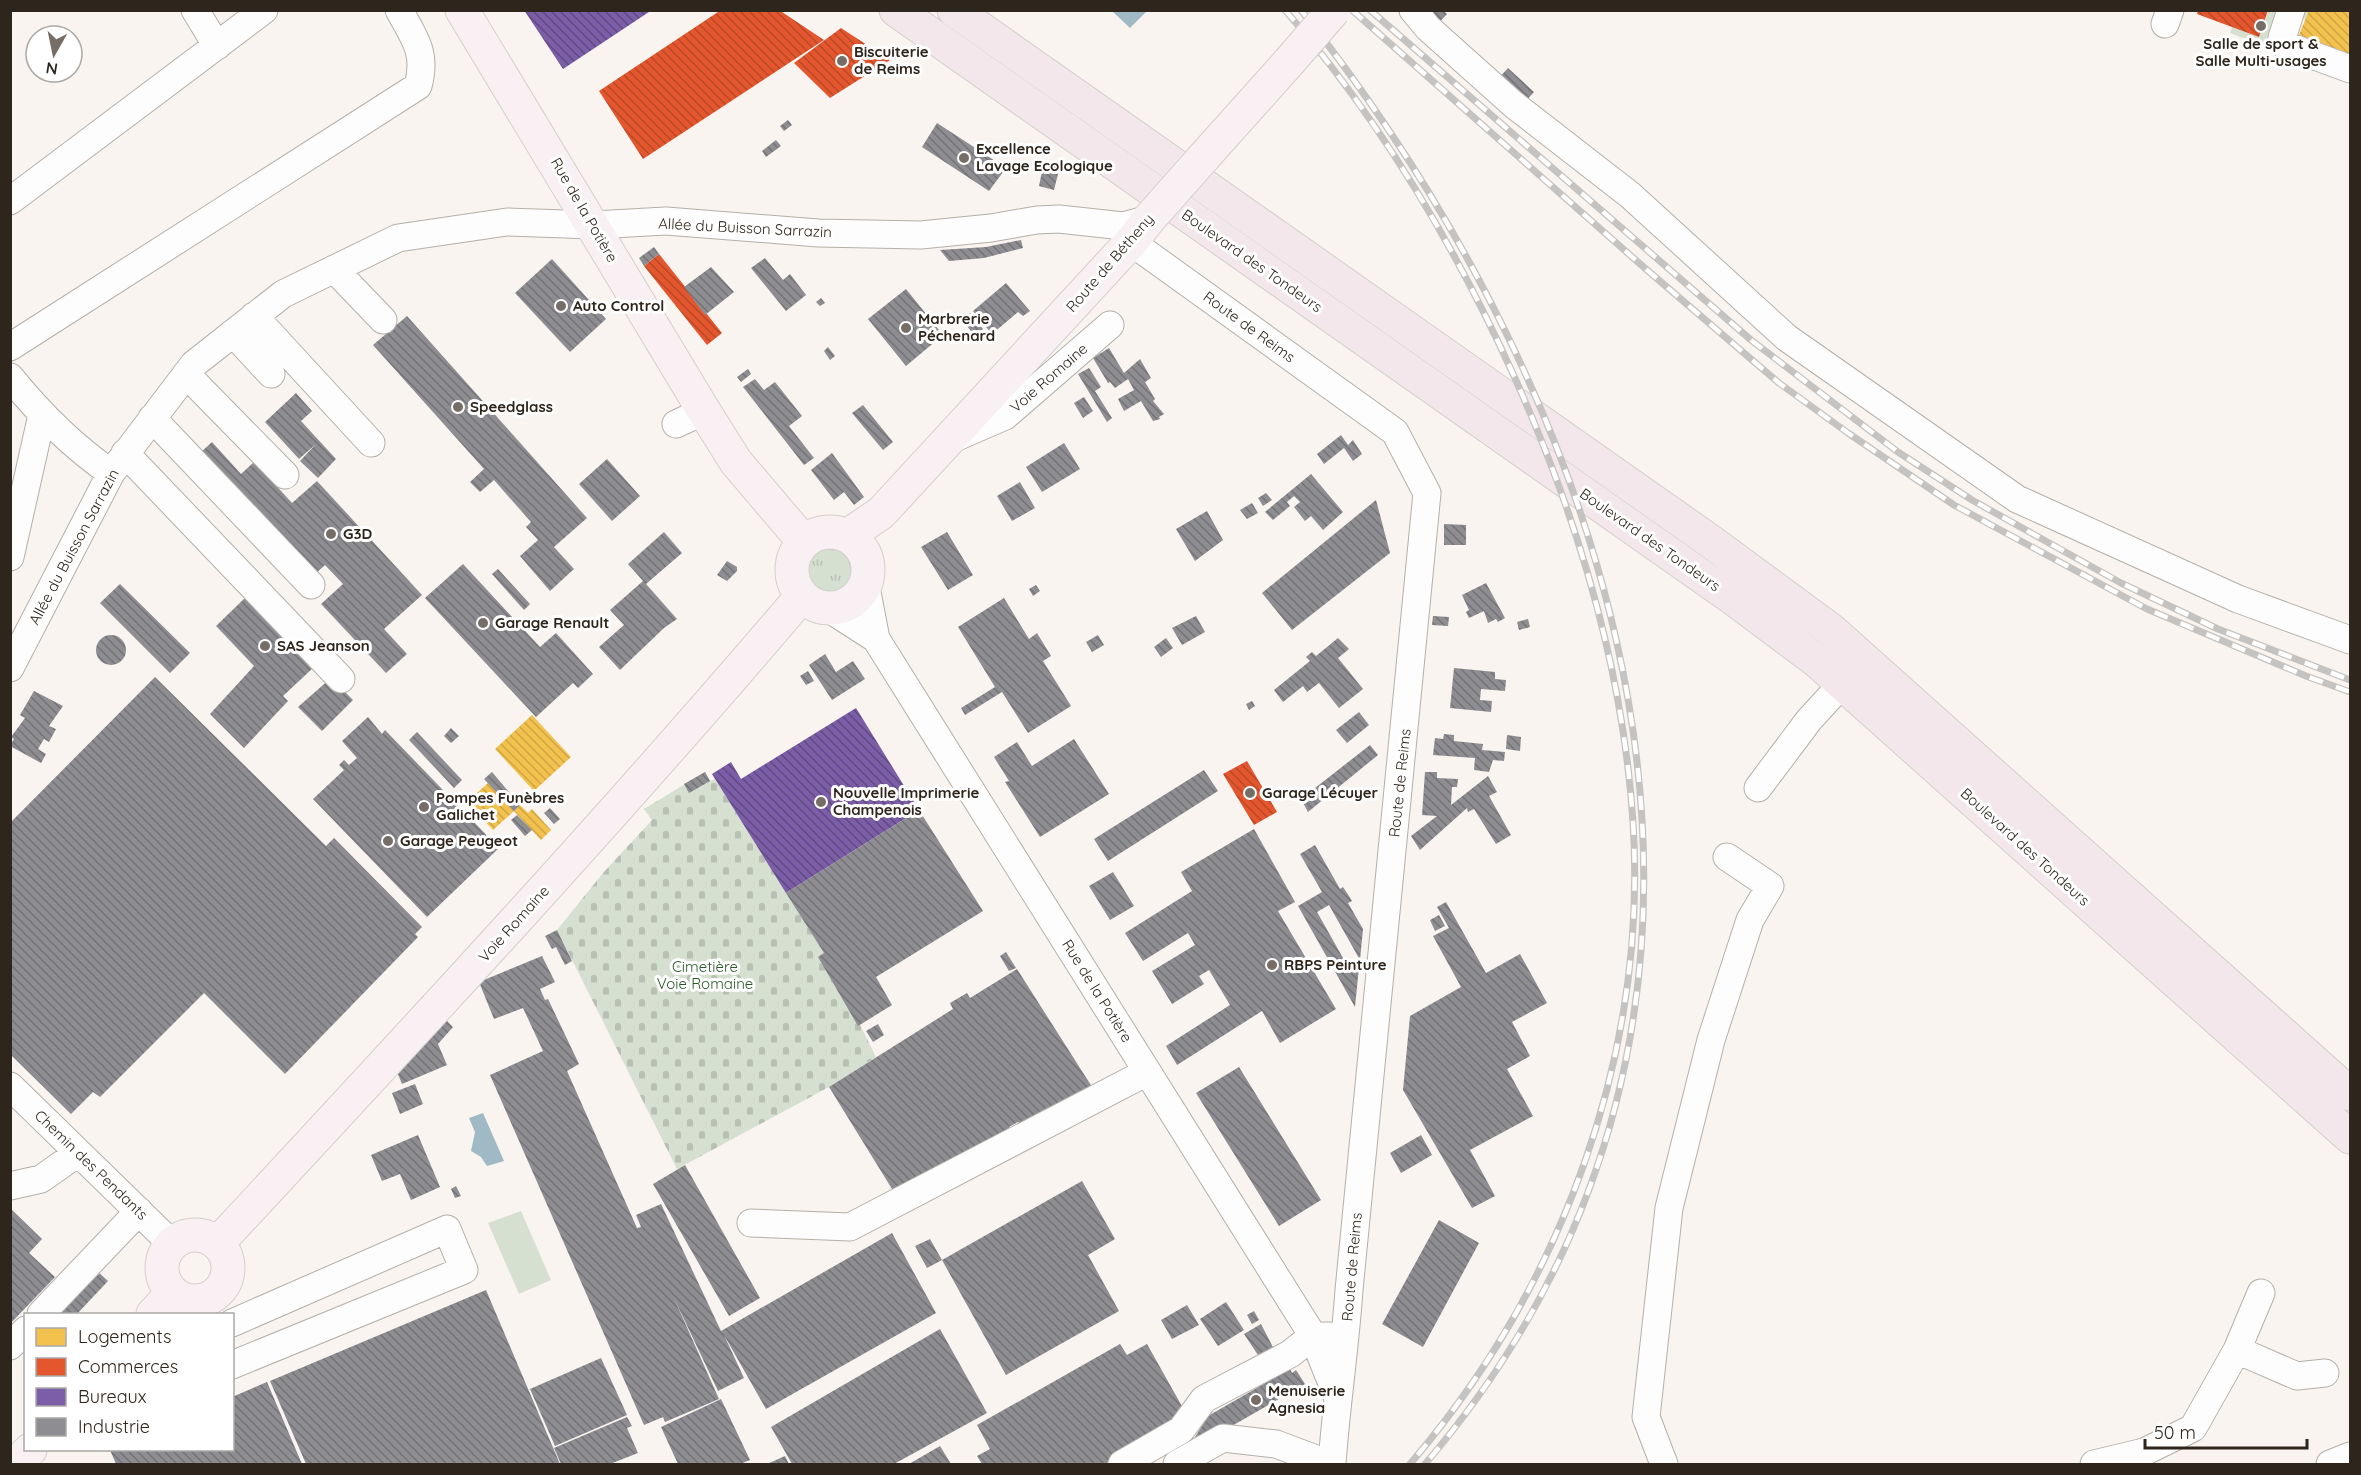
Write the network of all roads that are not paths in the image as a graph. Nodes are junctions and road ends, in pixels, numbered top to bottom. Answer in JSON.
{"nodes":[{"id":1,"x":195,"y":10,"type":"edge"},
{"id":2,"x":264,"y":10,"type":"edge"},
{"id":3,"x":399,"y":10,"type":"edge"},
{"id":4,"x":462,"y":10,"type":"edge"},
{"id":5,"x":954,"y":10,"type":"edge"},
{"id":6,"x":974,"y":10,"type":"edge"},
{"id":7,"x":1334,"y":10,"type":"edge"},
{"id":8,"x":1413,"y":10,"type":"edge"},
{"id":9,"x":2291,"y":10,"type":"edge"},
{"id":10,"x":896,"y":11,"type":"edge"},
{"id":11,"x":217,"y":46,"type":"junction"},
{"id":12,"x":1027,"y":62,"type":"junction"},
{"id":13,"x":2350,"y":69,"type":"edge"},
{"id":14,"x":10,"y":201,"type":"edge"},
{"id":15,"x":593,"y":225,"type":"junction"},
{"id":16,"x":1140,"y":231,"type":"junction"},
{"id":17,"x":334,"y":269,"type":"junction"},
{"id":18,"x":254,"y":316,"type":"junction"},
{"id":19,"x":383,"y":320,"type":"dead end"},
{"id":20,"x":1110,"y":325,"type":"dead end"},
{"id":21,"x":233,"y":333,"type":"junction"},
{"id":22,"x":10,"y":347,"type":"edge"},
{"id":23,"x":186,"y":374,"type":"junction"},
{"id":24,"x":271,"y":374,"type":"dead end"},
{"id":25,"x":10,"y":376,"type":"edge"},
{"id":26,"x":42,"y":415,"type":"junction"},
{"id":27,"x":152,"y":418,"type":"junction"},
{"id":28,"x":951,"y":439,"type":"junction"},
{"id":29,"x":371,"y":443,"type":"dead end"},
{"id":30,"x":118,"y":463,"type":"junction"},
{"id":31,"x":285,"y":475,"type":"dead end"},
{"id":32,"x":804,"y":542,"type":"junction"},
{"id":33,"x":10,"y":558,"type":"edge"},
{"id":34,"x":859,"y":558,"type":"junction"},
{"id":35,"x":311,"y":585,"type":"dead end"},
{"id":36,"x":815,"y":602,"type":"junction"},
{"id":37,"x":876,"y":639,"type":"junction"},
{"id":38,"x":2350,"y":640,"type":"edge"},
{"id":39,"x":10,"y":668,"type":"edge"},
{"id":40,"x":341,"y":679,"type":"dead end"},
{"id":41,"x":1842,"y":684,"type":"junction"},
{"id":42,"x":1758,"y":788,"type":"dead end"},
{"id":43,"x":1727,"y":857,"type":"dead end"},
{"id":44,"x":1147,"y":1071,"type":"junction"},
{"id":45,"x":10,"y":1086,"type":"edge"},
{"id":46,"x":2350,"y":1094,"type":"edge"},
{"id":47,"x":2350,"y":1137,"type":"edge"},
{"id":48,"x":78,"y":1153,"type":"junction"},
{"id":49,"x":10,"y":1186,"type":"edge"},
{"id":50,"x":138,"y":1211,"type":"junction"},
{"id":51,"x":751,"y":1223,"type":"dead end"},
{"id":52,"x":218,"y":1243,"type":"junction"},
{"id":53,"x":172,"y":1244,"type":"junction"},
{"id":54,"x":2261,"y":1293,"type":"dead end"},
{"id":55,"x":163,"y":1304,"type":"edge"},
{"id":56,"x":42,"y":1313,"type":"edge"},
{"id":57,"x":234,"y":1322,"type":"edge"},
{"id":58,"x":24,"y":1332,"type":"edge"},
{"id":59,"x":1346,"y":1335,"type":"junction"},
{"id":60,"x":1313,"y":1336,"type":"junction"},
{"id":61,"x":10,"y":1346,"type":"edge"},
{"id":62,"x":2237,"y":1350,"type":"junction"},
{"id":63,"x":234,"y":1364,"type":"edge"},
{"id":64,"x":2325,"y":1373,"type":"dead end"},
{"id":65,"x":1337,"y":1396,"type":"junction"},
{"id":66,"x":28,"y":1451,"type":"edge"},
{"id":67,"x":2350,"y":1456,"type":"edge"},
{"id":68,"x":16,"y":1464,"type":"edge"},
{"id":69,"x":1122,"y":1464,"type":"edge"},
{"id":70,"x":1177,"y":1464,"type":"edge"},
{"id":71,"x":1330,"y":1464,"type":"edge"},
{"id":72,"x":1664,"y":1464,"type":"edge"},
{"id":73,"x":2094,"y":1464,"type":"edge"},
{"id":74,"x":2330,"y":1464,"type":"edge"}],
"edges":[{"from":1,"to":11,"type":"street"},
{"from":2,"to":11,"type":"street"},
{"from":3,"to":22,"type":"street"},
{"from":4,"to":15,"type":"main road","name":"Rue de la Potière"},
{"from":5,"to":12,"type":"highway"},
{"from":6,"to":12,"type":"highway"},
{"from":7,"to":16,"type":"main road","name":"Route de Bétheny","bridge":true},
{"from":8,"to":38,"type":"street"},
{"from":9,"to":13,"type":"street"},
{"from":10,"to":41,"type":"highway","name":"Boulevard des Tondeurs"},
{"from":11,"to":14,"type":"street"},
{"from":12,"to":46,"type":"highway"},
{"from":15,"to":16,"type":"street","name":"Allée du Buisson Sarrazin"},
{"from":15,"to":17,"type":"street","name":"Allée du Buisson Sarrazin"},
{"from":15,"to":32,"type":"main road","name":"Rue de la Potière"},
{"from":16,"to":28,"type":"main road","name":"Route de Bétheny"},
{"from":16,"to":59,"type":"street","name":"Route de Reims"},
{"from":17,"to":18,"type":"street","name":"Allée du Buisson Sarrazin"},
{"from":17,"to":19,"type":"street"},
{"from":18,"to":21,"type":"street","name":"Allée du Buisson Sarrazin"},
{"from":18,"to":29,"type":"street"},
{"from":20,"to":28,"type":"street","name":"Voie Romaine"},
{"from":21,"to":23,"type":"street","name":"Allée du Buisson Sarrazin"},
{"from":21,"to":24,"type":"street"},
{"from":23,"to":27,"type":"street","name":"Allée du Buisson Sarrazin"},
{"from":23,"to":31,"type":"street"},
{"from":25,"to":26,"type":"street"},
{"from":26,"to":30,"type":"street"},
{"from":26,"to":33,"type":"street"},
{"from":27,"to":30,"type":"street","name":"Allée du Buisson Sarrazin"},
{"from":27,"to":35,"type":"street"},
{"from":28,"to":34,"type":"main road","name":"Route de Bétheny"},
{"from":30,"to":39,"type":"street","name":"Allée du Buisson Sarrazin"},
{"from":30,"to":40,"type":"street"},
{"from":32,"to":34,"type":"main road"},
{"from":32,"to":36,"type":"main road"},
{"from":34,"to":36,"type":"main road"},
{"from":34,"to":37,"type":"street"},
{"from":36,"to":37,"type":"street","name":"Rue de la Potière"},
{"from":36,"to":52,"type":"main road","name":"Voie Romaine"},
{"from":37,"to":44,"type":"street","name":"Rue de la Potière"},
{"from":41,"to":42,"type":"street"},
{"from":41,"to":47,"type":"highway","name":"Boulevard des Tondeurs"},
{"from":43,"to":72,"type":"street"},
{"from":44,"to":51,"type":"street"},
{"from":44,"to":60,"type":"street","name":"Rue de la Potière"},
{"from":45,"to":48,"type":"street","name":"Chemin des Pendants"},
{"from":48,"to":49,"type":"street"},
{"from":48,"to":50,"type":"street","name":"Chemin des Pendants"},
{"from":50,"to":53,"type":"street","name":"Chemin des Pendants"},
{"from":50,"to":56,"type":"street"},
{"from":52,"to":53,"type":"main road"},
{"from":52,"to":55,"type":"main road"},
{"from":53,"to":55,"type":"main road"},
{"from":54,"to":62,"type":"street"},
{"from":57,"to":63,"type":"street"},
{"from":58,"to":61,"type":"street"},
{"from":59,"to":60,"type":"street"},
{"from":59,"to":65,"type":"street","name":"Route de Reims"},
{"from":60,"to":65,"type":"street","name":"Rue de la Potière"},
{"from":60,"to":69,"type":"street"},
{"from":62,"to":64,"type":"street"},
{"from":62,"to":73,"type":"street"},
{"from":65,"to":71,"type":"street","name":"Route de Reims"},
{"from":66,"to":68,"type":"main road"},
{"from":67,"to":74,"type":"street"},
{"from":70,"to":71,"type":"street"}]}
